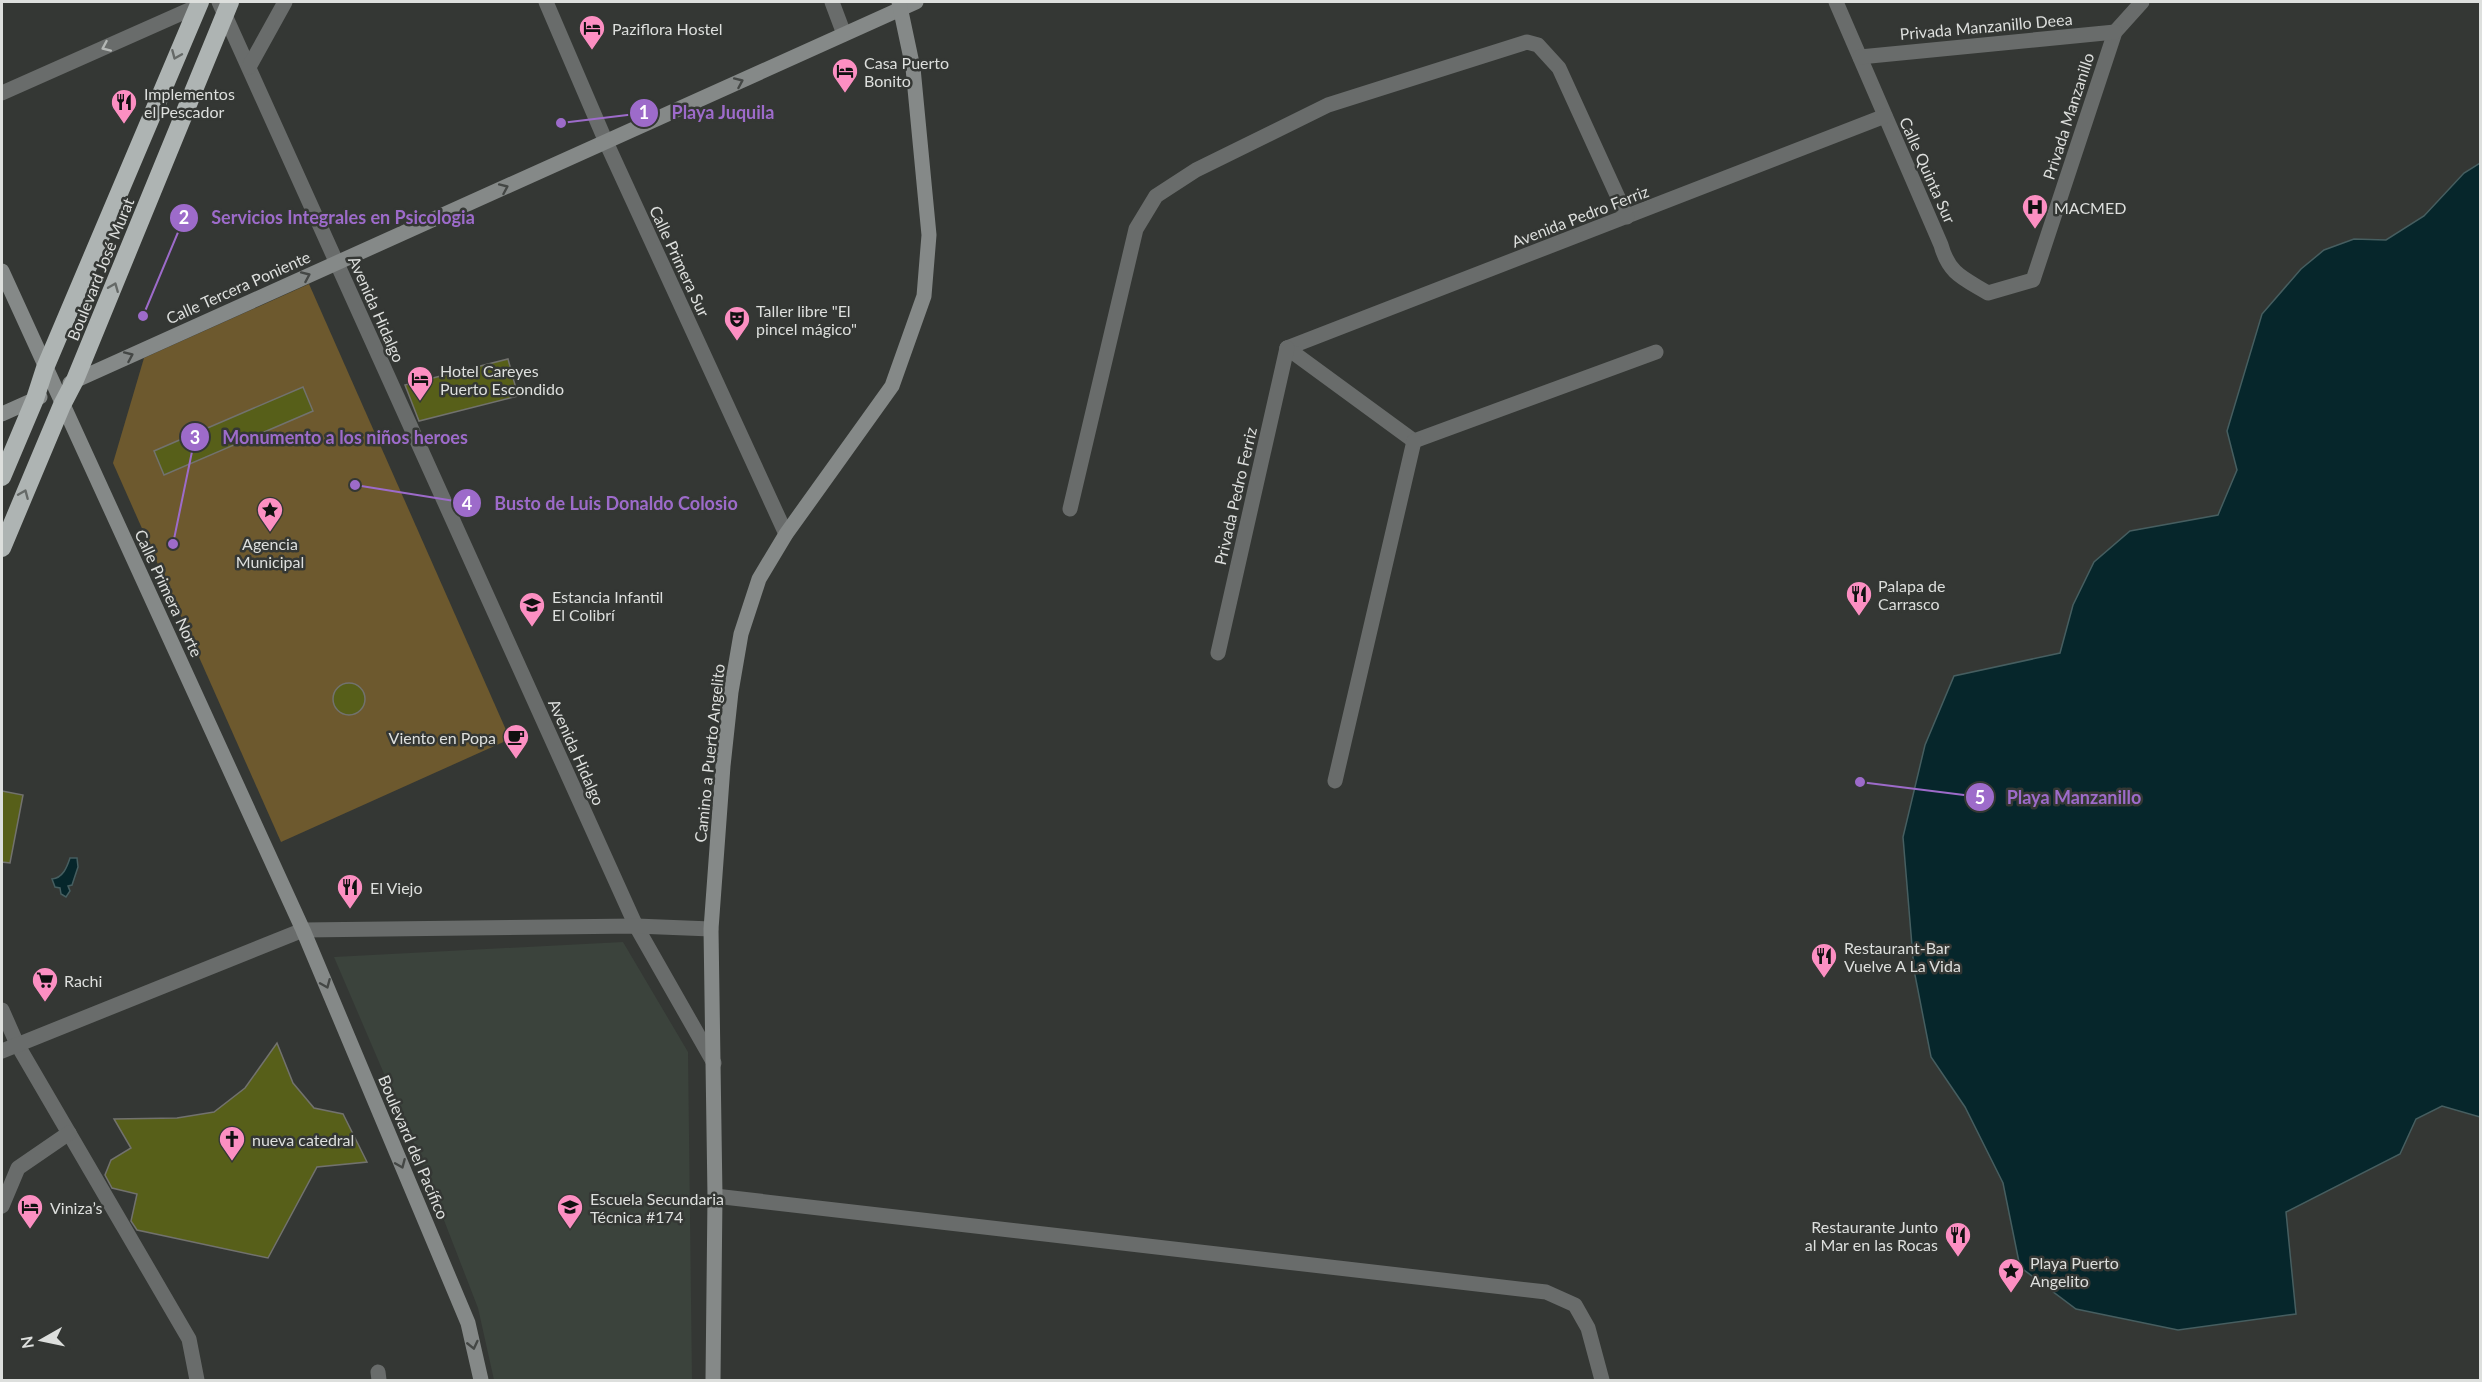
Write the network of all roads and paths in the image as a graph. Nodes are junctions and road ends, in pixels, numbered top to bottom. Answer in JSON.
{"nodes":[{"id":1,"x":285,"y":2,"type":"edge"},
{"id":2,"x":546,"y":2,"type":"edge"},
{"id":3,"x":832,"y":2,"type":"edge"},
{"id":4,"x":916,"y":2,"type":"edge"},
{"id":5,"x":1836,"y":2,"type":"edge"},
{"id":6,"x":2142,"y":2,"type":"edge"},
{"id":7,"x":199,"y":4,"type":"edge"},
{"id":8,"x":900,"y":5,"type":"edge"},
{"id":9,"x":225,"y":6,"type":"edge"},
{"id":10,"x":2115,"y":32,"type":"junction"},
{"id":11,"x":844,"y":34,"type":"junction"},
{"id":12,"x":1860,"y":57,"type":"junction"},
{"id":13,"x":249,"y":67,"type":"junction"},
{"id":14,"x":2,"y":93,"type":"edge"},
{"id":15,"x":1885,"y":116,"type":"junction"},
{"id":16,"x":606,"y":142,"type":"junction"},
{"id":17,"x":1627,"y":217,"type":"junction"},
{"id":18,"x":337,"y":263,"type":"junction"},
{"id":19,"x":2,"y":271,"type":"edge"},
{"id":20,"x":2033,"y":280,"type":"joint"},
{"id":21,"x":1287,"y":348,"type":"junction"},
{"id":22,"x":1656,"y":352,"type":"dead end"},
{"id":23,"x":45,"y":368,"type":"junction"},
{"id":24,"x":75,"y":380,"type":"junction"},
{"id":25,"x":58,"y":397,"type":"junction"},
{"id":26,"x":35,"y":399,"type":"junction"},
{"id":27,"x":2,"y":414,"type":"edge"},
{"id":28,"x":1414,"y":441,"type":"junction"},
{"id":29,"x":2,"y":477,"type":"edge"},
{"id":30,"x":1070,"y":509,"type":"dead end"},
{"id":31,"x":786,"y":534,"type":"junction"},
{"id":32,"x":2,"y":548,"type":"edge"},
{"id":33,"x":1218,"y":653,"type":"dead end"},
{"id":34,"x":1335,"y":781,"type":"dead end"},
{"id":35,"x":636,"y":926,"type":"junction"},
{"id":36,"x":711,"y":929,"type":"junction"},
{"id":37,"x":303,"y":930,"type":"junction"},
{"id":38,"x":2,"y":1010,"type":"edge"},
{"id":39,"x":17,"y":1044,"type":"junction"},
{"id":40,"x":2,"y":1051,"type":"edge"},
{"id":41,"x":714,"y":1063,"type":"junction"},
{"id":42,"x":69,"y":1133,"type":"junction"},
{"id":43,"x":715,"y":1196,"type":"junction"},
{"id":44,"x":2,"y":1206,"type":"edge"},
{"id":45,"x":197,"y":1380,"type":"edge"},
{"id":46,"x":481,"y":1380,"type":"edge"},
{"id":47,"x":713,"y":1380,"type":"edge"},
{"id":48,"x":1602,"y":1380,"type":"edge"}],
"edges":[{"from":1,"to":13,"type":"street"},
{"from":2,"to":16,"type":"street","name":"Calle Primera Sur"},
{"from":3,"to":11,"type":"street"},
{"from":4,"to":8,"type":"street","name":"Calle Tercera Poniente"},
{"from":5,"to":12,"type":"street","name":"Calle Quinta Sur"},
{"from":6,"to":10,"type":"street"},
{"from":7,"to":14,"type":"street","one_way":true},
{"from":7,"to":23,"type":"highway","name":"Boulevard José Murat","one_way":true},
{"from":8,"to":11,"type":"street","name":"Calle Tercera Poniente"},
{"from":8,"to":31,"type":"street","name":"Camino a Puerto Angelito"},
{"from":9,"to":13,"type":"street","name":"Avenida Hidalgo"},
{"from":24,"to":9,"type":"highway","name":"Boulevard José Murat","one_way":true},
{"from":10,"to":12,"type":"street","name":"Privada Manzanillo Deea"},
{"from":10,"to":20,"type":"street","name":"Privada Manzanillo"},
{"from":16,"to":11,"type":"street","name":"Calle Tercera Poniente","one_way":true},
{"from":12,"to":15,"type":"street","name":"Calle Quinta Sur"},
{"from":13,"to":18,"type":"street","name":"Avenida Hidalgo"},
{"from":15,"to":17,"type":"street","name":"Avenida Pedro Ferriz"},
{"from":15,"to":20,"type":"street","name":"Calle Quinta Sur"},
{"from":18,"to":16,"type":"street","name":"Calle Tercera Poniente","one_way":true},
{"from":16,"to":31,"type":"street","name":"Calle Primera Sur"},
{"from":17,"to":21,"type":"street","name":"Avenida Pedro Ferriz"},
{"from":17,"to":30,"type":"street"},
{"from":24,"to":18,"type":"street","name":"Calle Tercera Poniente","one_way":true},
{"from":18,"to":35,"type":"street","name":"Avenida Hidalgo"},
{"from":19,"to":23,"type":"street","name":"Calle Primera Norte"},
{"from":21,"to":28,"type":"street"},
{"from":21,"to":33,"type":"street","name":"Privada Pedro Ferriz"},
{"from":22,"to":28,"type":"street"},
{"from":23,"to":25,"type":"street","name":"Calle Primera Norte"},
{"from":23,"to":26,"type":"highway","name":"Boulevard José Murat"},
{"from":24,"to":25,"type":"highway","name":"Boulevard José Murat"},
{"from":25,"to":26,"type":"street"},
{"from":32,"to":25,"type":"highway","name":"Boulevard José Murat","one_way":true},
{"from":25,"to":37,"type":"street","name":"Calle Primera Norte"},
{"from":26,"to":27,"type":"street"},
{"from":26,"to":29,"type":"highway","name":"Boulevard José Murat"},
{"from":28,"to":34,"type":"street"},
{"from":31,"to":36,"type":"street","name":"Camino a Puerto Angelito"},
{"from":35,"to":36,"type":"street"},
{"from":35,"to":37,"type":"street"},
{"from":35,"to":41,"type":"street","name":"Avenida Hidalgo"},
{"from":36,"to":41,"type":"street","name":"Camino a Puerto Angelito"},
{"from":37,"to":39,"type":"street"},
{"from":37,"to":46,"type":"street","name":"Boulevard del Pacífico","one_way":true},
{"from":38,"to":39,"type":"street"},
{"from":39,"to":40,"type":"street"},
{"from":39,"to":42,"type":"street"},
{"from":41,"to":43,"type":"street","name":"Camino a Puerto Angelito"},
{"from":42,"to":44,"type":"street"},
{"from":42,"to":45,"type":"street"},
{"from":43,"to":47,"type":"street","name":"Camino a Puerto Angelito"},
{"from":43,"to":48,"type":"street"}]}
